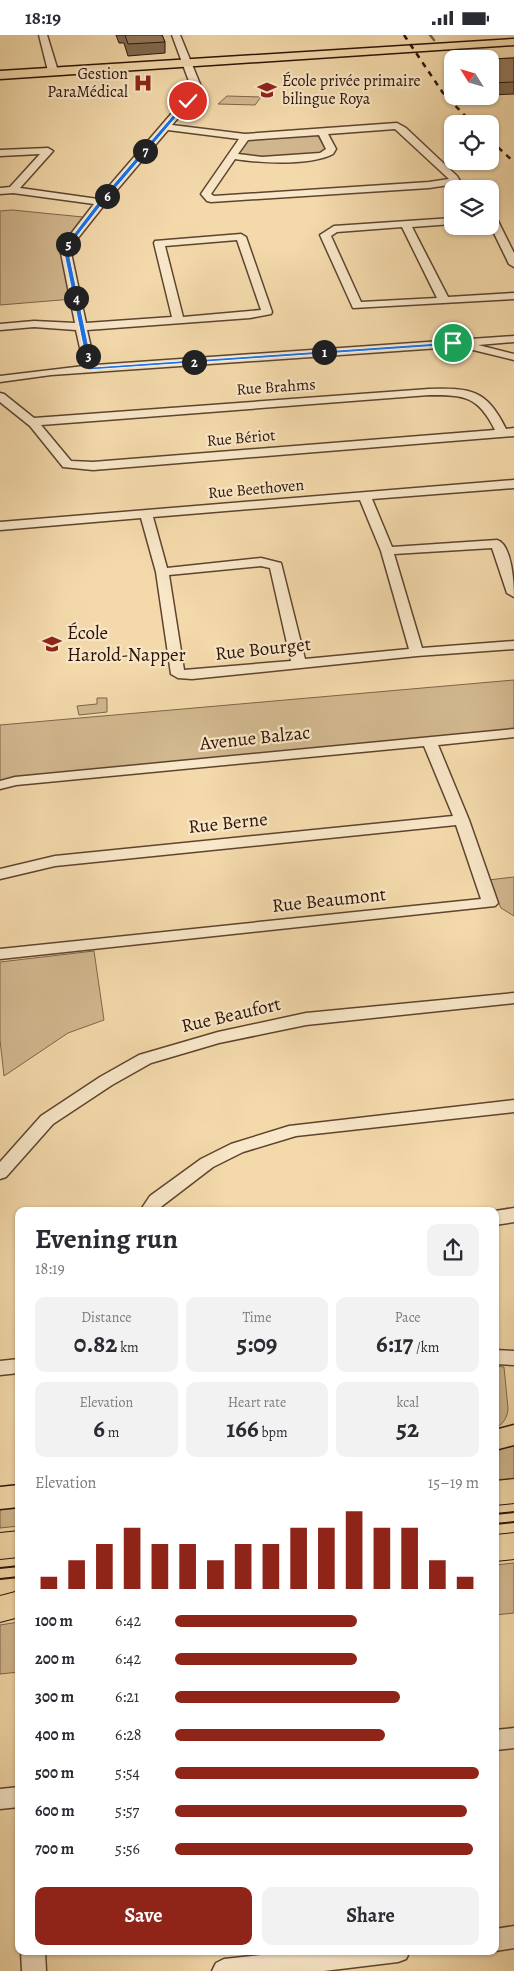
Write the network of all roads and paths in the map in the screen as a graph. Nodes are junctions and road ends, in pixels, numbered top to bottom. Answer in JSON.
{"nodes":[{"id":1,"x":43,"y":35,"type":"edge"},
{"id":2,"x":176,"y":35,"type":"edge"},
{"id":3,"x":514,"y":42,"type":"edge"},
{"id":4,"x":514,"y":48,"type":"edge"},
{"id":5,"x":188,"y":66,"type":"junction"},
{"id":6,"x":53,"y":71,"type":"junction"},
{"id":7,"x":0,"y":75,"type":"edge"},
{"id":8,"x":0,"y":80,"type":"edge"},
{"id":9,"x":166,"y":127,"type":"junction"},
{"id":10,"x":322,"y":131,"type":"junction"},
{"id":11,"x":245,"y":137,"type":"junction"},
{"id":12,"x":0,"y":153,"type":"edge"},
{"id":13,"x":231,"y":156,"type":"junction"},
{"id":14,"x":12,"y":190,"type":"junction"},
{"id":15,"x":0,"y":191,"type":"edge"},
{"id":16,"x":101,"y":202,"type":"junction"},
{"id":17,"x":444,"y":222,"type":"edge"},
{"id":18,"x":405,"y":224,"type":"junction"},
{"id":19,"x":499,"y":235,"type":"edge"},
{"id":20,"x":514,"y":264,"type":"edge"},
{"id":21,"x":514,"y":296,"type":"edge"},
{"id":22,"x":444,"y":301,"type":"junction"},
{"id":23,"x":178,"y":320,"type":"junction"},
{"id":24,"x":0,"y":327,"type":"edge"},
{"id":25,"x":82,"y":327,"type":"junction"},
{"id":26,"x":514,"y":339,"type":"edge"},
{"id":27,"x":453,"y":343,"type":"junction"},
{"id":28,"x":514,"y":357,"type":"edge"},
{"id":29,"x":90,"y":369,"type":"junction"},
{"id":30,"x":0,"y":379,"type":"edge"},
{"id":31,"x":0,"y":395,"type":"edge"},
{"id":32,"x":33,"y":422,"type":"junction"},
{"id":33,"x":508,"y":432,"type":"edge"},
{"id":34,"x":514,"y":484,"type":"edge"},
{"id":35,"x":365,"y":497,"type":"junction"},
{"id":36,"x":146,"y":515,"type":"junction"},
{"id":37,"x":0,"y":526,"type":"edge"},
{"id":38,"x":387,"y":551,"type":"junction"},
{"id":39,"x":162,"y":572,"type":"junction"},
{"id":40,"x":514,"y":593,"type":"edge"},
{"id":41,"x":514,"y":645,"type":"edge"},
{"id":42,"x":417,"y":652,"type":"junction"},
{"id":43,"x":299,"y":664,"type":"junction"},
{"id":44,"x":514,"y":733,"type":"edge"},
{"id":45,"x":429,"y":741,"type":"junction"},
{"id":46,"x":0,"y":785,"type":"edge"},
{"id":47,"x":462,"y":820,"type":"junction"},
{"id":48,"x":0,"y":874,"type":"edge"},
{"id":49,"x":0,"y":954,"type":"edge"},
{"id":50,"x":514,"y":998,"type":"edge"},
{"id":51,"x":514,"y":1106,"type":"edge"},
{"id":52,"x":0,"y":1173,"type":"edge"},
{"id":53,"x":151,"y":1207,"type":"edge"},
{"id":54,"x":514,"y":1215,"type":"edge"},
{"id":55,"x":499,"y":1217,"type":"edge"},
{"id":56,"x":499,"y":1357,"type":"edge"},
{"id":57,"x":514,"y":1358,"type":"edge"},
{"id":58,"x":15,"y":1367,"type":"edge"},
{"id":59,"x":0,"y":1369,"type":"edge"},
{"id":60,"x":514,"y":1435,"type":"edge"},
{"id":61,"x":499,"y":1439,"type":"edge"},
{"id":62,"x":514,"y":1491,"type":"edge"},
{"id":63,"x":499,"y":1493,"type":"edge"},
{"id":64,"x":15,"y":1496,"type":"edge"},
{"id":65,"x":0,"y":1498,"type":"edge"},
{"id":66,"x":15,"y":1543,"type":"edge"},
{"id":67,"x":0,"y":1545,"type":"edge"},
{"id":68,"x":514,"y":1546,"type":"edge"},
{"id":69,"x":499,"y":1548,"type":"edge"},
{"id":70,"x":15,"y":1599,"type":"edge"},
{"id":71,"x":0,"y":1601,"type":"edge"},
{"id":72,"x":15,"y":1605,"type":"edge"},
{"id":73,"x":0,"y":1609,"type":"edge"},
{"id":74,"x":514,"y":1738,"type":"edge"},
{"id":75,"x":499,"y":1740,"type":"edge"},
{"id":76,"x":15,"y":1797,"type":"edge"},
{"id":77,"x":0,"y":1799,"type":"edge"},
{"id":78,"x":514,"y":1937,"type":"edge"},
{"id":79,"x":499,"y":1939,"type":"edge"},
{"id":80,"x":33,"y":1955,"type":"edge"},
{"id":81,"x":363,"y":1955,"type":"edge"},
{"id":82,"x":34,"y":1971,"type":"edge"},
{"id":83,"x":224,"y":1971,"type":"edge"}],
"edges":[{"from":1,"to":6,"type":"street"},
{"from":2,"to":5,"type":"street"},
{"from":3,"to":5,"type":"main road"},
{"from":4,"to":5,"type":"main road"},
{"from":5,"to":6,"type":"main road"},
{"from":5,"to":8,"type":"main road"},
{"from":5,"to":9,"type":"street"},
{"from":6,"to":7,"type":"main road"},
{"from":9,"to":11,"type":"street"},
{"from":9,"to":16,"type":"street"},
{"from":10,"to":11,"type":"street"},
{"from":10,"to":13,"type":"street"},
{"from":10,"to":13,"type":"street"},
{"from":11,"to":13,"type":"street"},
{"from":12,"to":14,"type":"street"},
{"from":14,"to":15,"type":"street"},
{"from":14,"to":16,"type":"street"},
{"from":16,"to":25,"type":"street"},
{"from":17,"to":18,"type":"street"},
{"from":18,"to":22,"type":"street"},
{"from":18,"to":22,"type":"street"},
{"from":19,"to":20,"type":"street"},
{"from":21,"to":22,"type":"street"},
{"from":23,"to":23,"type":"street"},
{"from":23,"to":25,"type":"street"},
{"from":24,"to":25,"type":"street"},
{"from":25,"to":29,"type":"street"},
{"from":26,"to":27,"type":"street"},
{"from":27,"to":28,"type":"street"},
{"from":27,"to":29,"type":"street"},
{"from":29,"to":30,"type":"street"},
{"from":31,"to":32,"type":"street","name":"Rue Bériot"},
{"from":32,"to":33,"type":"street","name":"Rue Brahms"},
{"from":32,"to":33,"type":"street","name":"Rue Bériot"},
{"from":34,"to":35,"type":"street","name":"Rue Beethoven"},
{"from":35,"to":36,"type":"street","name":"Rue Beethoven"},
{"from":35,"to":38,"type":"street"},
{"from":36,"to":37,"type":"street","name":"Rue Beethoven"},
{"from":36,"to":39,"type":"street","name":"Rue Bourget"},
{"from":38,"to":40,"type":"street"},
{"from":38,"to":42,"type":"street"},
{"from":39,"to":43,"type":"street"},
{"from":39,"to":43,"type":"street","name":"Rue Bourget"},
{"from":41,"to":42,"type":"street","name":"Rue Bourget"},
{"from":42,"to":43,"type":"street","name":"Rue Bourget"},
{"from":44,"to":45,"type":"street","name":"Avenue Balzac"},
{"from":45,"to":46,"type":"street","name":"Avenue Balzac"},
{"from":45,"to":47,"type":"street","name":"Rue Beaumont"},
{"from":47,"to":48,"type":"street","name":"Rue Berne"},
{"from":47,"to":49,"type":"street","name":"Rue Beaumont"},
{"from":50,"to":52,"type":"street","name":"Rue Beaufort"},
{"from":51,"to":53,"type":"street"},
{"from":54,"to":55,"type":"street"},
{"from":56,"to":57,"type":"street"},
{"from":58,"to":59,"type":"street"},
{"from":60,"to":61,"type":"main road"},
{"from":62,"to":63,"type":"highway"},
{"from":64,"to":65,"type":"main road"},
{"from":66,"to":67,"type":"highway"},
{"from":68,"to":69,"type":"highway"},
{"from":70,"to":71,"type":"highway"},
{"from":72,"to":73,"type":"highway"},
{"from":74,"to":75,"type":"street"},
{"from":76,"to":77,"type":"street"},
{"from":78,"to":79,"type":"street"},
{"from":80,"to":82,"type":"street"},
{"from":81,"to":83,"type":"street"}]}
